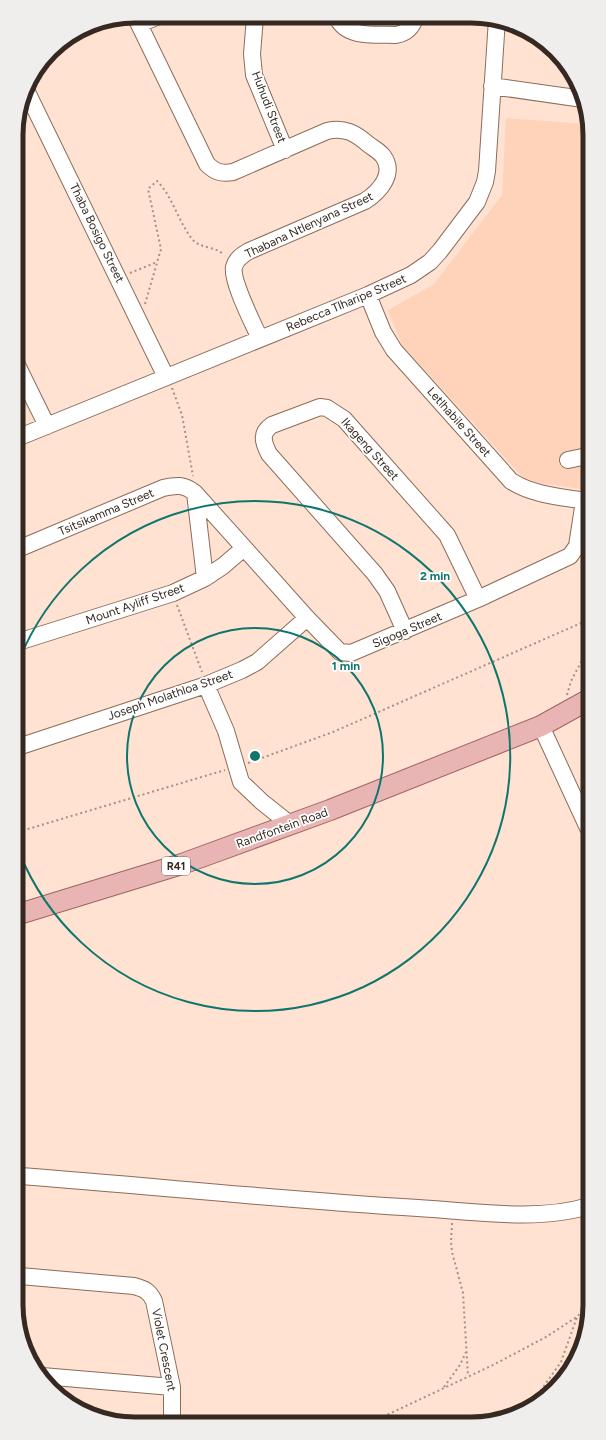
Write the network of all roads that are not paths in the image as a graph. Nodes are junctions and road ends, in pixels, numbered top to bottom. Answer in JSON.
{"nodes":[{"id":1,"x":138,"y":23,"type":"edge"},
{"id":2,"x":255,"y":23,"type":"edge"},
{"id":3,"x":341,"y":23,"type":"edge"},
{"id":4,"x":412,"y":23,"type":"edge"},
{"id":5,"x":496,"y":26,"type":"edge"},
{"id":6,"x":492,"y":86,"type":"junction"},
{"id":7,"x":30,"y":98,"type":"edge"},
{"id":8,"x":576,"y":98,"type":"edge"},
{"id":9,"x":285,"y":150,"type":"junction"},
{"id":10,"x":368,"y":295,"type":"junction"},
{"id":11,"x":260,"y":339,"type":"junction"},
{"id":12,"x":23,"y":377,"type":"edge"},
{"id":13,"x":166,"y":377,"type":"junction"},
{"id":14,"x":47,"y":426,"type":"junction"},
{"id":15,"x":23,"y":436,"type":"edge"},
{"id":16,"x":583,"y":457,"type":"edge"},
{"id":17,"x":568,"y":460,"type":"dead end"},
{"id":18,"x":195,"y":493,"type":"junction"},
{"id":19,"x":583,"y":500,"type":"edge"},
{"id":20,"x":583,"y":516,"type":"edge"},
{"id":21,"x":23,"y":547,"type":"edge"},
{"id":22,"x":244,"y":548,"type":"junction"},
{"id":23,"x":205,"y":578,"type":"junction"},
{"id":24,"x":478,"y":599,"type":"junction"},
{"id":25,"x":307,"y":618,"type":"junction"},
{"id":26,"x":405,"y":631,"type":"junction"},
{"id":27,"x":23,"y":640,"type":"edge"},
{"id":28,"x":206,"y":685,"type":"junction"},
{"id":29,"x":583,"y":703,"type":"edge"},
{"id":30,"x":540,"y":726,"type":"junction"},
{"id":31,"x":23,"y":745,"type":"edge"},
{"id":32,"x":583,"y":817,"type":"edge"},
{"id":33,"x":291,"y":825,"type":"junction"},
{"id":34,"x":23,"y":913,"type":"edge"},
{"id":35,"x":23,"y":1176,"type":"edge"},
{"id":36,"x":583,"y":1207,"type":"edge"},
{"id":37,"x":23,"y":1276,"type":"edge"},
{"id":38,"x":49,"y":1377,"type":"edge"},
{"id":39,"x":172,"y":1387,"type":"junction"},
{"id":40,"x":172,"y":1417,"type":"edge"}],
"edges":[{"from":1,"to":9,"type":"street","name":"Thabana Ntlenyana Street"},
{"from":2,"to":9,"type":"street","name":"Huhudi Street"},
{"from":3,"to":4,"type":"street"},
{"from":5,"to":6,"type":"street","name":"Rebecca Tlharipe Street"},
{"from":6,"to":8,"type":"street"},
{"from":6,"to":10,"type":"street","name":"Rebecca Tlharipe Street"},
{"from":7,"to":13,"type":"street","name":"Thaba Bosigo Street"},
{"from":9,"to":11,"type":"street","name":"Thabana Ntlenyana Street"},
{"from":10,"to":11,"type":"street","name":"Rebecca Tlharipe Street"},
{"from":10,"to":19,"type":"street","name":"Letlhabile Street"},
{"from":11,"to":13,"type":"street","name":"Rebecca Tlharipe Street"},
{"from":12,"to":14,"type":"street"},
{"from":13,"to":14,"type":"street","name":"Rebecca Tlharipe Street"},
{"from":14,"to":15,"type":"street","name":"Rebecca Tlharipe Street"},
{"from":16,"to":17,"type":"street"},
{"from":18,"to":21,"type":"street","name":"Tsitsikamma Street"},
{"from":18,"to":22,"type":"street","name":"Sigoga Street"},
{"from":18,"to":23,"type":"street"},
{"from":20,"to":24,"type":"street","name":"Sigoga Street"},
{"from":22,"to":23,"type":"street","name":"Mount Ayliff Street"},
{"from":22,"to":25,"type":"street","name":"Sigoga Street"},
{"from":23,"to":27,"type":"street","name":"Mount Ayliff Street"},
{"from":24,"to":26,"type":"street","name":"Sigoga Street"},
{"from":24,"to":26,"type":"street","name":"Ikageng Street"},
{"from":25,"to":26,"type":"street","name":"Sigoga Street"},
{"from":25,"to":28,"type":"street","name":"Joseph Molathloa Street"},
{"from":28,"to":31,"type":"street","name":"Joseph Molathloa Street"},
{"from":28,"to":33,"type":"street"},
{"from":29,"to":30,"type":"main road","name":"Randfontein Road","number":"R41"},
{"from":30,"to":32,"type":"street"},
{"from":30,"to":33,"type":"main road","name":"Randfontein Road","number":"R41"},
{"from":33,"to":34,"type":"main road","name":"Randfontein Road","number":"R41"},
{"from":35,"to":36,"type":"street"},
{"from":37,"to":39,"type":"street","name":"Violet Crescent"},
{"from":38,"to":39,"type":"street"},
{"from":39,"to":40,"type":"street","name":"Violet Crescent"}]}
